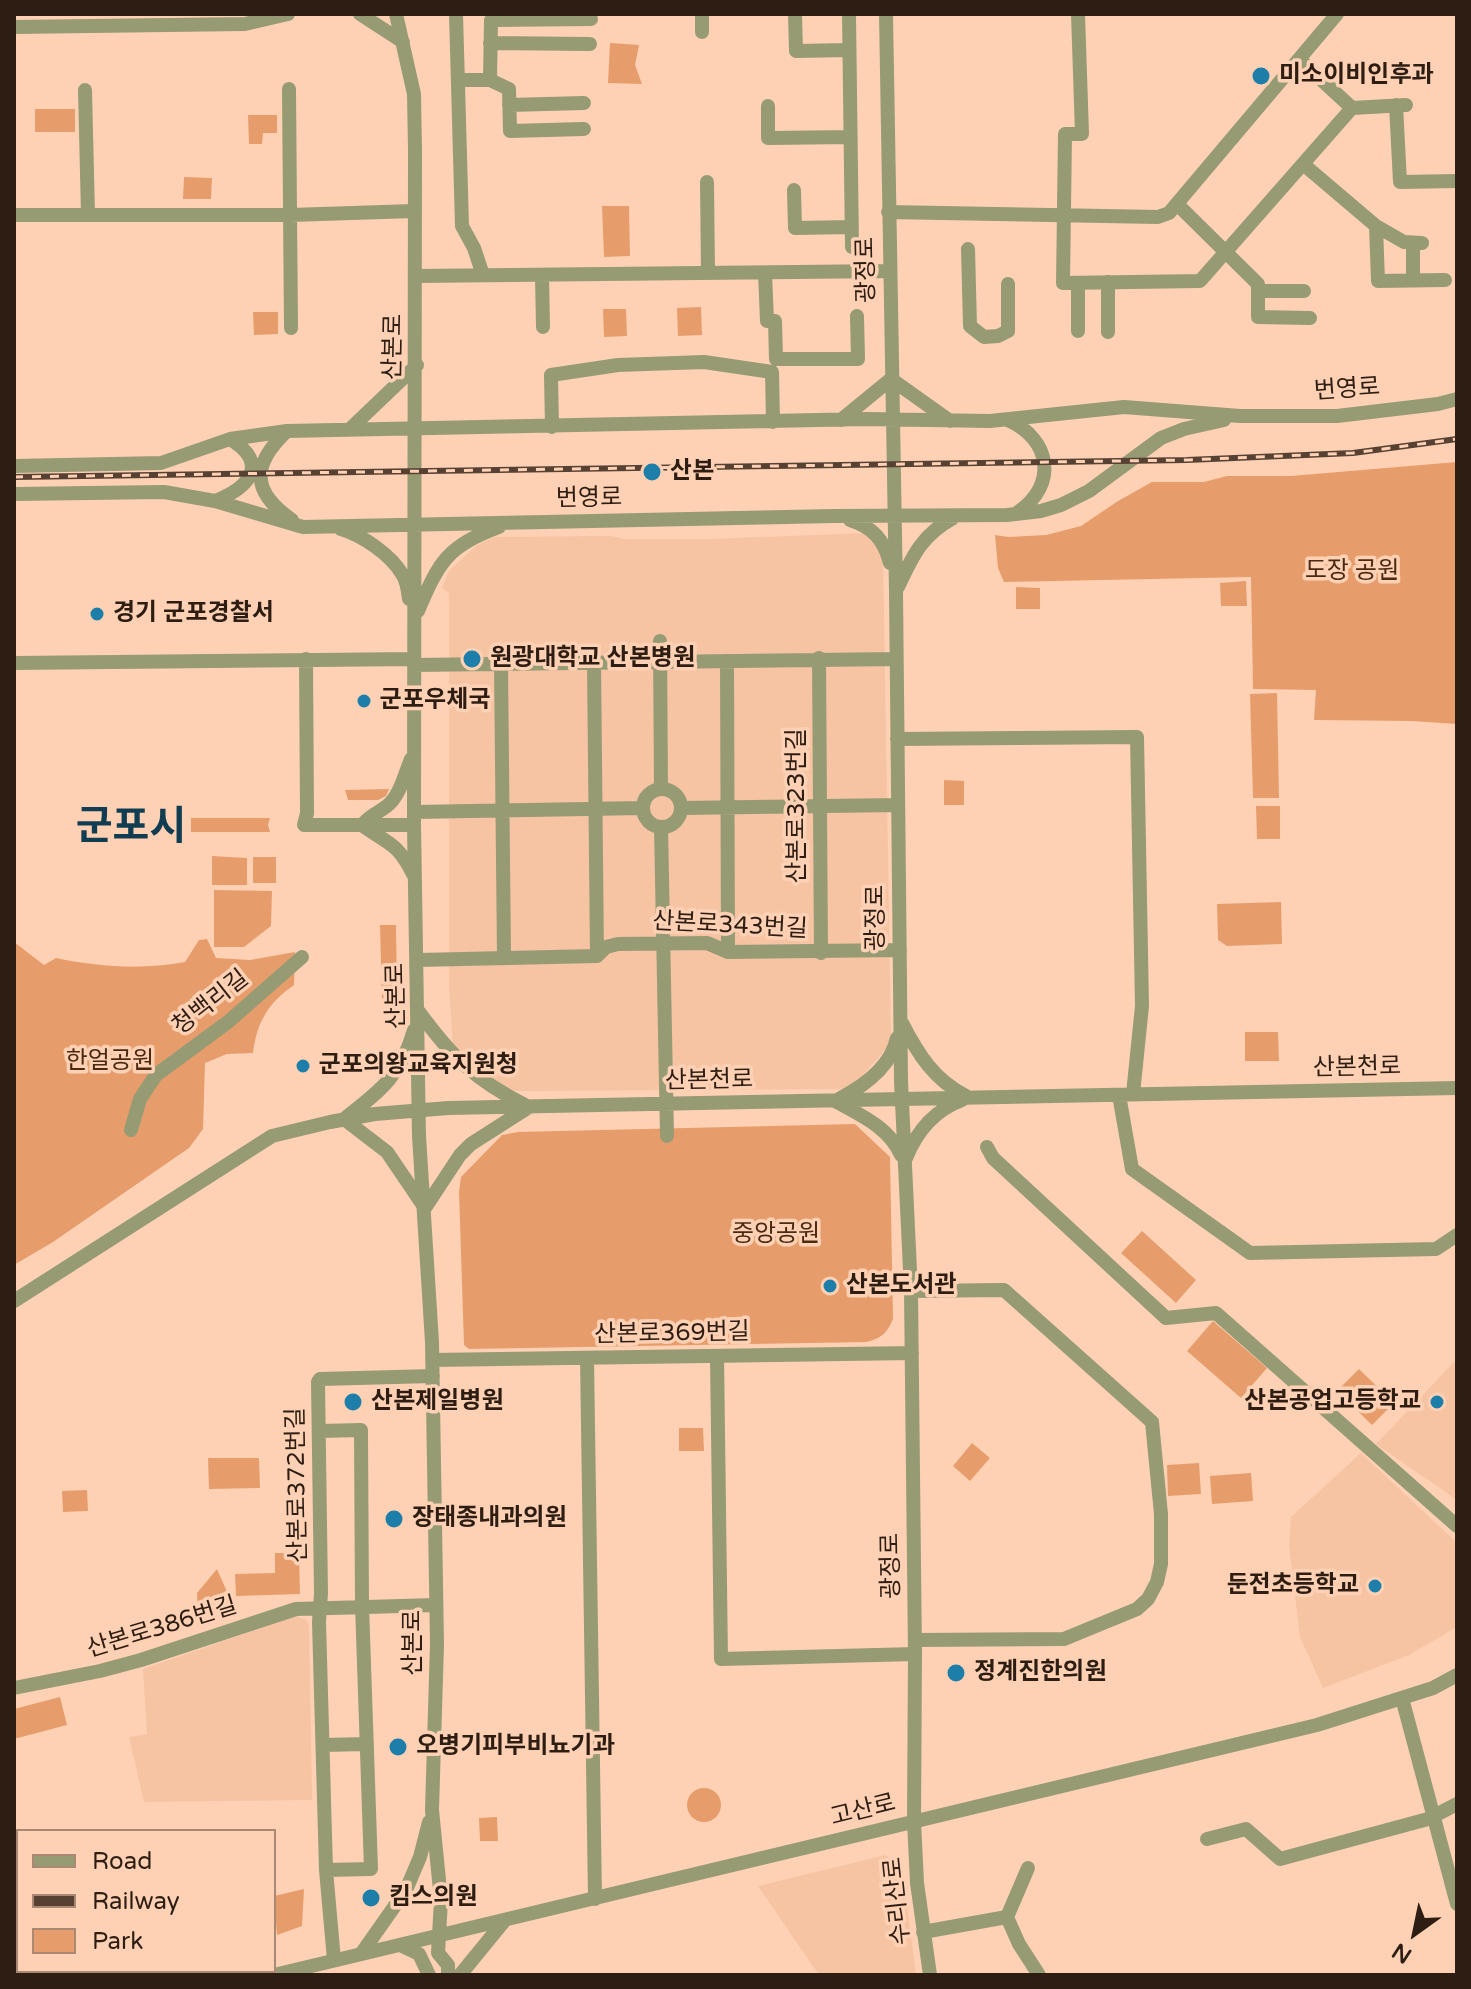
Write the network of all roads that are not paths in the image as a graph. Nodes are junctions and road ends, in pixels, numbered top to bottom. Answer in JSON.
{"nodes":[{"id":1,"x":288,"y":14,"type":"edge"},
{"id":2,"x":360,"y":14,"type":"edge"},
{"id":3,"x":396,"y":14,"type":"edge"},
{"id":4,"x":407,"y":14,"type":"edge"},
{"id":5,"x":456,"y":14,"type":"edge"},
{"id":6,"x":702,"y":14,"type":"edge"},
{"id":7,"x":795,"y":14,"type":"edge"},
{"id":8,"x":849,"y":14,"type":"edge"},
{"id":9,"x":886,"y":14,"type":"edge"},
{"id":10,"x":1078,"y":14,"type":"edge"},
{"id":11,"x":1337,"y":14,"type":"edge"},
{"id":12,"x":591,"y":19,"type":"dead end"},
{"id":13,"x":14,"y":27,"type":"edge"},
{"id":14,"x":702,"y":32,"type":"dead end"},
{"id":15,"x":402,"y":37,"type":"junction"},
{"id":16,"x":490,"y":43,"type":"junction"},
{"id":17,"x":590,"y":44,"type":"dead end"},
{"id":18,"x":849,"y":50,"type":"junction"},
{"id":19,"x":1299,"y":59,"type":"junction"},
{"id":20,"x":459,"y":80,"type":"junction"},
{"id":21,"x":490,"y":80,"type":"junction"},
{"id":22,"x":289,"y":89,"type":"dead end"},
{"id":23,"x":85,"y":90,"type":"dead end"},
{"id":24,"x":584,"y":103,"type":"dead end"},
{"id":25,"x":509,"y":105,"type":"junction"},
{"id":26,"x":768,"y":106,"type":"dead end"},
{"id":27,"x":1352,"y":108,"type":"junction"},
{"id":28,"x":584,"y":129,"type":"dead end"},
{"id":29,"x":850,"y":137,"type":"junction"},
{"id":30,"x":1303,"y":164,"type":"junction"},
{"id":31,"x":1457,"y":181,"type":"edge"},
{"id":32,"x":707,"y":182,"type":"dead end"},
{"id":33,"x":794,"y":190,"type":"dead end"},
{"id":34,"x":1177,"y":204,"type":"junction"},
{"id":35,"x":414,"y":211,"type":"junction"},
{"id":36,"x":888,"y":212,"type":"junction"},
{"id":37,"x":14,"y":215,"type":"edge"},
{"id":38,"x":88,"y":215,"type":"junction"},
{"id":39,"x":290,"y":215,"type":"junction"},
{"id":40,"x":1063,"y":216,"type":"junction"},
{"id":41,"x":1376,"y":226,"type":"junction"},
{"id":42,"x":852,"y":227,"type":"junction"},
{"id":43,"x":852,"y":247,"type":"dead end"},
{"id":44,"x":968,"y":249,"type":"dead end"},
{"id":45,"x":1226,"y":251,"type":"junction"},
{"id":46,"x":889,"y":271,"type":"junction"},
{"id":47,"x":708,"y":273,"type":"junction"},
{"id":48,"x":765,"y":273,"type":"junction"},
{"id":49,"x":483,"y":275,"type":"junction"},
{"id":50,"x":542,"y":275,"type":"junction"},
{"id":51,"x":416,"y":276,"type":"junction"},
{"id":52,"x":1413,"y":280,"type":"junction"},
{"id":53,"x":1445,"y":280,"type":"dead end"},
{"id":54,"x":1108,"y":282,"type":"junction"},
{"id":55,"x":1078,"y":283,"type":"junction"},
{"id":56,"x":1008,"y":284,"type":"dead end"},
{"id":57,"x":1258,"y":291,"type":"junction"},
{"id":58,"x":1304,"y":291,"type":"dead end"},
{"id":59,"x":857,"y":316,"type":"dead end"},
{"id":60,"x":1310,"y":318,"type":"dead end"},
{"id":61,"x":543,"y":327,"type":"dead end"},
{"id":62,"x":291,"y":328,"type":"dead end"},
{"id":63,"x":1078,"y":331,"type":"dead end"},
{"id":64,"x":1108,"y":332,"type":"dead end"},
{"id":65,"x":417,"y":365,"type":"junction"},
{"id":66,"x":891,"y":379,"type":"junction"},
{"id":67,"x":1457,"y":399,"type":"edge"},
{"id":68,"x":1240,"y":416,"type":"junction"},
{"id":69,"x":841,"y":420,"type":"junction"},
{"id":70,"x":891,"y":420,"type":"junction"},
{"id":71,"x":1008,"y":420,"type":"junction"},
{"id":72,"x":951,"y":421,"type":"junction"},
{"id":73,"x":773,"y":422,"type":"junction"},
{"id":74,"x":552,"y":427,"type":"junction"},
{"id":75,"x":350,"y":429,"type":"junction"},
{"id":76,"x":413,"y":429,"type":"junction"},
{"id":77,"x":287,"y":431,"type":"junction"},
{"id":78,"x":230,"y":439,"type":"junction"},
{"id":79,"x":14,"y":466,"type":"edge"},
{"id":80,"x":14,"y":494,"type":"edge"},
{"id":81,"x":215,"y":501,"type":"junction"},
{"id":82,"x":1014,"y":514,"type":"junction"},
{"id":83,"x":834,"y":516,"type":"junction"},
{"id":84,"x":893,"y":516,"type":"junction"},
{"id":85,"x":956,"y":516,"type":"junction"},
{"id":86,"x":510,"y":523,"type":"junction"},
{"id":87,"x":415,"y":525,"type":"junction"},
{"id":88,"x":330,"y":526,"type":"junction"},
{"id":89,"x":303,"y":527,"type":"junction"},
{"id":90,"x":896,"y":591,"type":"junction"},
{"id":91,"x":414,"y":618,"type":"junction"},
{"id":92,"x":660,"y":641,"type":"dead end"},
{"id":93,"x":819,"y":658,"type":"junction"},
{"id":94,"x":306,"y":659,"type":"junction"},
{"id":95,"x":896,"y":659,"type":"junction"},
{"id":96,"x":727,"y":661,"type":"junction"},
{"id":97,"x":414,"y":662,"type":"junction"},
{"id":98,"x":660,"y":662,"type":"junction"},
{"id":99,"x":14,"y":663,"type":"edge"},
{"id":100,"x":594,"y":663,"type":"junction"},
{"id":101,"x":501,"y":664,"type":"junction"},
{"id":102,"x":897,"y":739,"type":"junction"},
{"id":103,"x":414,"y":751,"type":"junction"},
{"id":104,"x":661,"y":789,"type":"junction"},
{"id":105,"x":898,"y":805,"type":"junction"},
{"id":106,"x":820,"y":806,"type":"junction"},
{"id":107,"x":728,"y":807,"type":"junction"},
{"id":108,"x":643,"y":808,"type":"junction"},
{"id":109,"x":681,"y":808,"type":"junction"},
{"id":110,"x":596,"y":809,"type":"junction"},
{"id":111,"x":503,"y":811,"type":"junction"},
{"id":112,"x":414,"y":818,"type":"junction"},
{"id":113,"x":362,"y":825,"type":"junction"},
{"id":114,"x":661,"y":827,"type":"junction"},
{"id":115,"x":415,"y":878,"type":"junction"},
{"id":116,"x":663,"y":943,"type":"junction"},
{"id":117,"x":900,"y":950,"type":"junction"},
{"id":118,"x":728,"y":952,"type":"junction"},
{"id":119,"x":821,"y":953,"type":"junction"},
{"id":120,"x":597,"y":956,"type":"junction"},
{"id":121,"x":302,"y":957,"type":"dead end"},
{"id":122,"x":504,"y":957,"type":"junction"},
{"id":123,"x":418,"y":960,"type":"junction"},
{"id":124,"x":419,"y":1012,"type":"junction"},
{"id":125,"x":900,"y":1019,"type":"junction"},
{"id":126,"x":1457,"y":1088,"type":"edge"},
{"id":127,"x":1126,"y":1095,"type":"junction"},
{"id":128,"x":970,"y":1098,"type":"junction"},
{"id":129,"x":835,"y":1100,"type":"junction"},
{"id":130,"x":902,"y":1100,"type":"junction"},
{"id":131,"x":667,"y":1104,"type":"junction"},
{"id":132,"x":529,"y":1107,"type":"junction"},
{"id":133,"x":419,"y":1109,"type":"junction"},
{"id":134,"x":344,"y":1119,"type":"junction"},
{"id":135,"x":131,"y":1130,"type":"dead end"},
{"id":136,"x":667,"y":1136,"type":"dead end"},
{"id":137,"x":987,"y":1147,"type":"dead end"},
{"id":138,"x":905,"y":1162,"type":"junction"},
{"id":139,"x":425,"y":1208,"type":"junction"},
{"id":140,"x":1457,"y":1235,"type":"edge"},
{"id":141,"x":911,"y":1291,"type":"junction"},
{"id":142,"x":14,"y":1301,"type":"edge"},
{"id":143,"x":912,"y":1353,"type":"junction"},
{"id":144,"x":717,"y":1356,"type":"junction"},
{"id":145,"x":587,"y":1358,"type":"junction"},
{"id":146,"x":432,"y":1360,"type":"junction"},
{"id":147,"x":433,"y":1376,"type":"junction"},
{"id":148,"x":320,"y":1431,"type":"junction"},
{"id":149,"x":1457,"y":1526,"type":"edge"},
{"id":150,"x":362,"y":1605,"type":"junction"},
{"id":151,"x":436,"y":1605,"type":"junction"},
{"id":152,"x":321,"y":1608,"type":"junction"},
{"id":153,"x":915,"y":1647,"type":"junction"},
{"id":154,"x":1457,"y":1675,"type":"edge"},
{"id":155,"x":14,"y":1688,"type":"edge"},
{"id":156,"x":1402,"y":1698,"type":"junction"},
{"id":157,"x":367,"y":1744,"type":"junction"},
{"id":158,"x":323,"y":1745,"type":"junction"},
{"id":159,"x":1457,"y":1804,"type":"edge"},
{"id":160,"x":432,"y":1810,"type":"junction"},
{"id":161,"x":1434,"y":1814,"type":"junction"},
{"id":162,"x":914,"y":1821,"type":"junction"},
{"id":163,"x":1207,"y":1839,"type":"dead end"},
{"id":164,"x":1028,"y":1868,"type":"dead end"},
{"id":165,"x":326,"y":1870,"type":"junction"},
{"id":166,"x":595,"y":1899,"type":"junction"},
{"id":167,"x":1457,"y":1904,"type":"edge"},
{"id":168,"x":1007,"y":1917,"type":"junction"},
{"id":169,"x":505,"y":1920,"type":"junction"},
{"id":170,"x":923,"y":1932,"type":"junction"},
{"id":171,"x":439,"y":1937,"type":"junction"},
{"id":172,"x":400,"y":1945,"type":"junction"},
{"id":173,"x":438,"y":1953,"type":"junction"},
{"id":174,"x":361,"y":1954,"type":"junction"},
{"id":175,"x":334,"y":1960,"type":"junction"},
{"id":176,"x":274,"y":1975,"type":"edge"},
{"id":177,"x":430,"y":1975,"type":"edge"},
{"id":178,"x":448,"y":1975,"type":"edge"},
{"id":179,"x":460,"y":1975,"type":"edge"},
{"id":180,"x":930,"y":1975,"type":"edge"},
{"id":181,"x":1039,"y":1975,"type":"edge"}],
"edges":[{"from":1,"to":13,"type":"street"},
{"from":2,"to":15,"type":"street"},
{"from":3,"to":15,"type":"street","name":"산본로"},
{"from":4,"to":15,"type":"street"},
{"from":5,"to":20,"type":"street"},
{"from":6,"to":14,"type":"street"},
{"from":7,"to":18,"type":"street"},
{"from":8,"to":18,"type":"street"},
{"from":9,"to":36,"type":"street","name":"광정로"},
{"from":10,"to":40,"type":"street"},
{"from":11,"to":19,"type":"street"},
{"from":12,"to":16,"type":"street"},
{"from":15,"to":35,"type":"street","name":"산본로"},
{"from":16,"to":17,"type":"street"},
{"from":16,"to":21,"type":"street"},
{"from":18,"to":29,"type":"street"},
{"from":19,"to":27,"type":"street"},
{"from":19,"to":34,"type":"street"},
{"from":20,"to":21,"type":"street"},
{"from":20,"to":49,"type":"street"},
{"from":21,"to":25,"type":"street"},
{"from":22,"to":39,"type":"street"},
{"from":23,"to":38,"type":"street"},
{"from":24,"to":25,"type":"street"},
{"from":25,"to":28,"type":"street"},
{"from":26,"to":29,"type":"street"},
{"from":27,"to":30,"type":"street"},
{"from":27,"to":31,"type":"street"},
{"from":29,"to":42,"type":"street"},
{"from":30,"to":41,"type":"street"},
{"from":30,"to":45,"type":"street"},
{"from":32,"to":47,"type":"street"},
{"from":33,"to":42,"type":"street"},
{"from":34,"to":40,"type":"street"},
{"from":34,"to":45,"type":"street"},
{"from":35,"to":39,"type":"street"},
{"from":35,"to":51,"type":"street","name":"산본로"},
{"from":36,"to":40,"type":"street"},
{"from":36,"to":46,"type":"street","name":"광정로"},
{"from":37,"to":38,"type":"street"},
{"from":38,"to":39,"type":"street"},
{"from":39,"to":62,"type":"street"},
{"from":40,"to":55,"type":"street"},
{"from":41,"to":52,"type":"street"},
{"from":41,"to":52,"type":"street"},
{"from":42,"to":43,"type":"street"},
{"from":44,"to":56,"type":"street"},
{"from":45,"to":54,"type":"street"},
{"from":45,"to":57,"type":"street"},
{"from":46,"to":48,"type":"street"},
{"from":46,"to":66,"type":"street","name":"광정로"},
{"from":47,"to":48,"type":"street"},
{"from":47,"to":50,"type":"street"},
{"from":48,"to":59,"type":"street"},
{"from":49,"to":50,"type":"street"},
{"from":49,"to":51,"type":"street"},
{"from":50,"to":61,"type":"street"},
{"from":51,"to":65,"type":"street","name":"산본로"},
{"from":52,"to":53,"type":"street"},
{"from":54,"to":55,"type":"street"},
{"from":54,"to":64,"type":"street"},
{"from":55,"to":63,"type":"street"},
{"from":57,"to":58,"type":"street"},
{"from":57,"to":60,"type":"street"},
{"from":65,"to":75,"type":"street"},
{"from":65,"to":76,"type":"street","name":"산본로"},
{"from":66,"to":69,"type":"street"},
{"from":66,"to":70,"type":"street","name":"광정로"},
{"from":66,"to":72,"type":"street"},
{"from":67,"to":68,"type":"street","name":"번영로"},
{"from":68,"to":71,"type":"street","name":"번영로"},
{"from":68,"to":82,"type":"street","name":"번영로"},
{"from":69,"to":70,"type":"street","name":"번영로"},
{"from":69,"to":73,"type":"street","name":"번영로"},
{"from":70,"to":72,"type":"street","name":"번영로"},
{"from":70,"to":84,"type":"street","name":"광정로"},
{"from":71,"to":72,"type":"street","name":"번영로"},
{"from":71,"to":82,"type":"street"},
{"from":73,"to":74,"type":"street","name":"번영로"},
{"from":73,"to":74,"type":"street"},
{"from":74,"to":76,"type":"street","name":"번영로"},
{"from":75,"to":76,"type":"street","name":"번영로"},
{"from":75,"to":77,"type":"street","name":"번영로"},
{"from":76,"to":87,"type":"street","name":"산본로"},
{"from":77,"to":78,"type":"street","name":"번영로"},
{"from":77,"to":89,"type":"street"},
{"from":78,"to":79,"type":"street","name":"번영로"},
{"from":78,"to":81,"type":"street"},
{"from":80,"to":81,"type":"street","name":"번영로"},
{"from":81,"to":89,"type":"street","name":"번영로"},
{"from":82,"to":85,"type":"street","name":"번영로"},
{"from":83,"to":84,"type":"street","name":"번영로"},
{"from":83,"to":86,"type":"street","name":"번영로"},
{"from":83,"to":90,"type":"street"},
{"from":84,"to":85,"type":"street","name":"번영로"},
{"from":84,"to":90,"type":"street","name":"광정로"},
{"from":85,"to":90,"type":"street"},
{"from":86,"to":87,"type":"street","name":"번영로"},
{"from":86,"to":91,"type":"street"},
{"from":87,"to":88,"type":"street","name":"번영로"},
{"from":87,"to":91,"type":"street","name":"산본로"},
{"from":88,"to":89,"type":"street","name":"번영로"},
{"from":88,"to":91,"type":"street"},
{"from":90,"to":95,"type":"street","name":"광정로"},
{"from":91,"to":97,"type":"street","name":"산본로"},
{"from":92,"to":98,"type":"street"},
{"from":93,"to":95,"type":"street"},
{"from":93,"to":96,"type":"street"},
{"from":93,"to":106,"type":"street","name":"산본로323번길"},
{"from":94,"to":97,"type":"street"},
{"from":94,"to":99,"type":"street"},
{"from":94,"to":113,"type":"street"},
{"from":95,"to":102,"type":"street","name":"광정로"},
{"from":96,"to":98,"type":"street"},
{"from":96,"to":107,"type":"street"},
{"from":97,"to":101,"type":"street"},
{"from":97,"to":103,"type":"street","name":"산본로"},
{"from":98,"to":100,"type":"street"},
{"from":98,"to":104,"type":"street"},
{"from":100,"to":101,"type":"street"},
{"from":100,"to":110,"type":"street"},
{"from":101,"to":111,"type":"street"},
{"from":102,"to":105,"type":"street","name":"광정로"},
{"from":102,"to":127,"type":"street"},
{"from":103,"to":112,"type":"street","name":"산본로"},
{"from":103,"to":113,"type":"street"},
{"from":104,"to":108,"type":"street"},
{"from":104,"to":109,"type":"street"},
{"from":105,"to":106,"type":"street"},
{"from":105,"to":117,"type":"street","name":"광정로"},
{"from":106,"to":107,"type":"street"},
{"from":106,"to":119,"type":"street","name":"산본로323번길"},
{"from":107,"to":109,"type":"street"},
{"from":107,"to":118,"type":"street"},
{"from":108,"to":110,"type":"street"},
{"from":108,"to":114,"type":"street"},
{"from":109,"to":114,"type":"street"},
{"from":110,"to":111,"type":"street"},
{"from":110,"to":120,"type":"street"},
{"from":111,"to":112,"type":"street"},
{"from":111,"to":122,"type":"street"},
{"from":112,"to":113,"type":"street"},
{"from":112,"to":115,"type":"street","name":"산본로"},
{"from":113,"to":115,"type":"street"},
{"from":114,"to":116,"type":"street"},
{"from":115,"to":123,"type":"street","name":"산본로"},
{"from":116,"to":118,"type":"street","name":"산본로343번길"},
{"from":116,"to":120,"type":"street","name":"산본로343번길"},
{"from":116,"to":131,"type":"street"},
{"from":117,"to":119,"type":"street","name":"산본로343번길"},
{"from":117,"to":125,"type":"street","name":"광정로"},
{"from":118,"to":119,"type":"street","name":"산본로343번길"},
{"from":120,"to":122,"type":"street","name":"산본로343번길"},
{"from":121,"to":135,"type":"street","name":"청백리길"},
{"from":122,"to":123,"type":"street","name":"산본로343번길"},
{"from":123,"to":124,"type":"street","name":"산본로"},
{"from":124,"to":132,"type":"street"},
{"from":124,"to":133,"type":"street","name":"산본로"},
{"from":124,"to":134,"type":"street"},
{"from":125,"to":128,"type":"street"},
{"from":125,"to":129,"type":"street"},
{"from":125,"to":130,"type":"street","name":"광정로"},
{"from":126,"to":127,"type":"street","name":"산본천로"},
{"from":127,"to":128,"type":"street","name":"산본천로"},
{"from":127,"to":140,"type":"street"},
{"from":128,"to":130,"type":"street","name":"산본천로"},
{"from":128,"to":138,"type":"street"},
{"from":129,"to":130,"type":"street","name":"산본천로"},
{"from":129,"to":131,"type":"street","name":"산본천로"},
{"from":129,"to":138,"type":"street"},
{"from":130,"to":138,"type":"street","name":"광정로"},
{"from":131,"to":132,"type":"street","name":"산본천로"},
{"from":131,"to":136,"type":"street"},
{"from":132,"to":133,"type":"street","name":"산본천로"},
{"from":132,"to":139,"type":"street"},
{"from":133,"to":134,"type":"street","name":"산본천로"},
{"from":133,"to":139,"type":"street","name":"산본로"},
{"from":134,"to":139,"type":"street"},
{"from":134,"to":142,"type":"street","name":"산본천로"},
{"from":137,"to":149,"type":"street"},
{"from":138,"to":141,"type":"street","name":"광정로"},
{"from":139,"to":146,"type":"street","name":"산본로"},
{"from":141,"to":143,"type":"street","name":"광정로"},
{"from":141,"to":153,"type":"street"},
{"from":143,"to":144,"type":"street","name":"산본로369번길"},
{"from":143,"to":153,"type":"street","name":"광정로"},
{"from":144,"to":145,"type":"street","name":"산본로369번길"},
{"from":144,"to":153,"type":"street"},
{"from":145,"to":146,"type":"street","name":"산본로369번길"},
{"from":145,"to":166,"type":"street"},
{"from":146,"to":147,"type":"street","name":"산본로"},
{"from":147,"to":148,"type":"street","name":"산본로372번길"},
{"from":147,"to":151,"type":"street","name":"산본로"},
{"from":148,"to":150,"type":"street"},
{"from":148,"to":152,"type":"street","name":"산본로372번길"},
{"from":150,"to":151,"type":"street","name":"산본로386번길"},
{"from":150,"to":152,"type":"street","name":"산본로386번길"},
{"from":150,"to":157,"type":"street"},
{"from":151,"to":160,"type":"street","name":"산본로"},
{"from":152,"to":155,"type":"street","name":"산본로386번길"},
{"from":152,"to":158,"type":"street"},
{"from":153,"to":162,"type":"street","name":"광정로"},
{"from":154,"to":156,"type":"street","name":"고산로"},
{"from":156,"to":161,"type":"street"},
{"from":156,"to":162,"type":"street","name":"고산로"},
{"from":157,"to":158,"type":"street"},
{"from":157,"to":165,"type":"street"},
{"from":158,"to":165,"type":"street"},
{"from":159,"to":161,"type":"street"},
{"from":160,"to":171,"type":"street","name":"산본로"},
{"from":160,"to":174,"type":"street"},
{"from":161,"to":163,"type":"street"},
{"from":161,"to":167,"type":"street"},
{"from":162,"to":166,"type":"street","name":"고산로"},
{"from":162,"to":170,"type":"street","name":"수리산로"},
{"from":164,"to":168,"type":"street"},
{"from":165,"to":175,"type":"street"},
{"from":166,"to":169,"type":"street","name":"고산로"},
{"from":168,"to":170,"type":"street"},
{"from":168,"to":181,"type":"street"},
{"from":169,"to":171,"type":"street","name":"고산로"},
{"from":169,"to":179,"type":"street"},
{"from":170,"to":180,"type":"street","name":"수리산로"},
{"from":171,"to":172,"type":"street","name":"고산로"},
{"from":171,"to":173,"type":"street","name":"산본로"},
{"from":172,"to":174,"type":"street","name":"고산로"},
{"from":172,"to":177,"type":"street"},
{"from":173,"to":177,"type":"street"},
{"from":173,"to":178,"type":"street","name":"산본로"},
{"from":174,"to":175,"type":"street","name":"고산로"},
{"from":175,"to":176,"type":"street","name":"고산로"}]}
